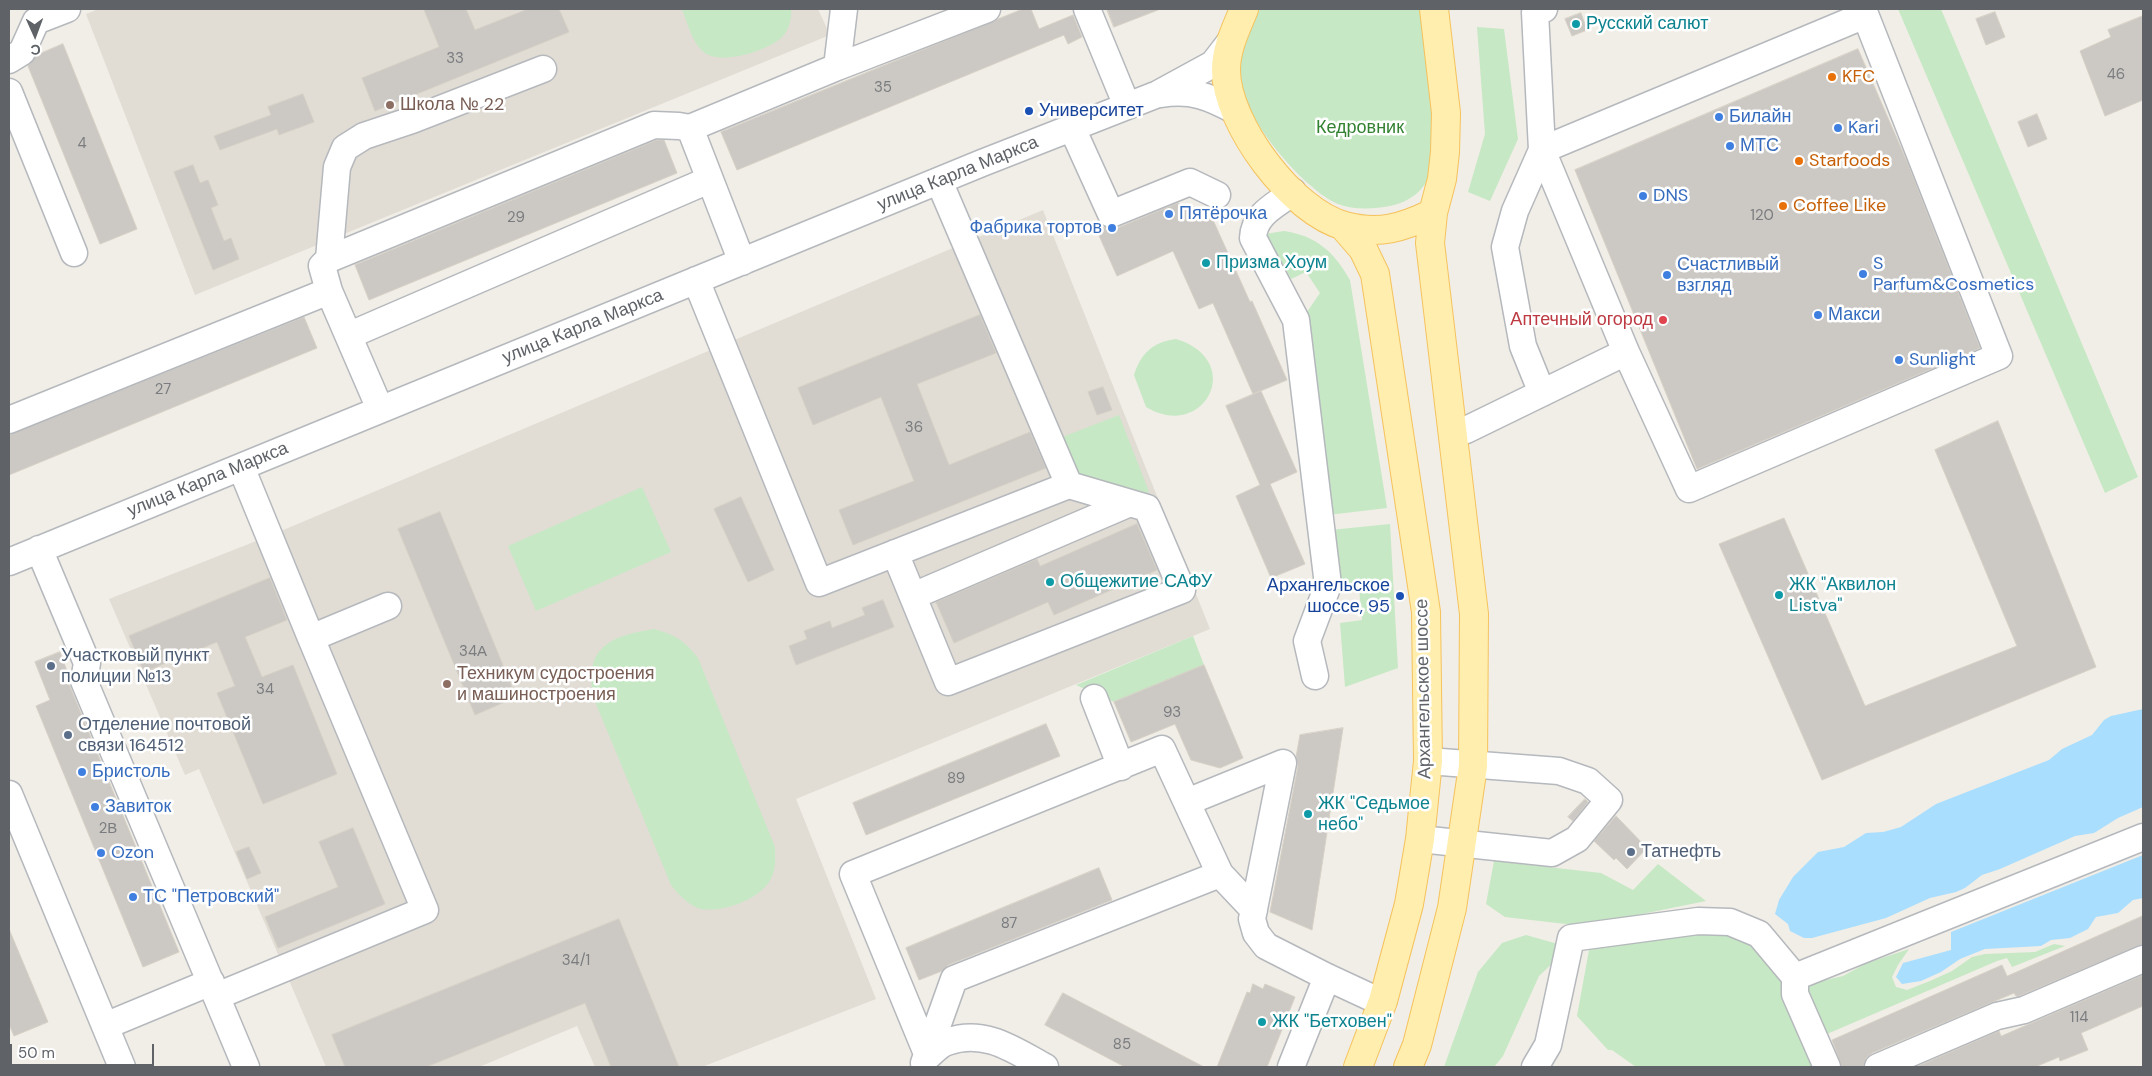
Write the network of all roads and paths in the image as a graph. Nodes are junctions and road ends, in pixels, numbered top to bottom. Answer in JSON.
{"nodes":[{"id":1,"x":67,"y":9,"type":"edge"},
{"id":2,"x":844,"y":9,"type":"edge"},
{"id":3,"x":987,"y":9,"type":"edge"},
{"id":4,"x":1087,"y":9,"type":"edge"},
{"id":5,"x":1244,"y":9,"type":"edge"},
{"id":6,"x":1434,"y":9,"type":"edge"},
{"id":7,"x":1544,"y":9,"type":"edge"},
{"id":8,"x":957,"y":14,"type":"edge"},
{"id":9,"x":1859,"y":19,"type":"edge"},
{"id":10,"x":1230,"y":42,"type":"junction"},
{"id":11,"x":1801,"y":59,"type":"dead end"},
{"id":12,"x":9,"y":60,"type":"edge"},
{"id":13,"x":837,"y":67,"type":"junction"},
{"id":14,"x":543,"y":69,"type":"dead end"},
{"id":15,"x":9,"y":92,"type":"edge"},
{"id":16,"x":1158,"y":94,"type":"junction"},
{"id":17,"x":1127,"y":106,"type":"junction"},
{"id":18,"x":1236,"y":111,"type":"junction"},
{"id":19,"x":690,"y":128,"type":"junction"},
{"id":20,"x":1072,"y":128,"type":"junction"},
{"id":21,"x":1542,"y":150,"type":"junction"},
{"id":22,"x":709,"y":180,"type":"junction"},
{"id":23,"x":939,"y":181,"type":"junction"},
{"id":24,"x":1292,"y":192,"type":"junction"},
{"id":25,"x":1217,"y":195,"type":"dead end"},
{"id":26,"x":1433,"y":213,"type":"junction"},
{"id":27,"x":1344,"y":226,"type":"junction"},
{"id":28,"x":74,"y":253,"type":"dead end"},
{"id":29,"x":329,"y":259,"type":"junction"},
{"id":30,"x":742,"y":262,"type":"junction"},
{"id":31,"x":696,"y":280,"type":"junction"},
{"id":32,"x":329,"y":291,"type":"junction"},
{"id":33,"x":350,"y":335,"type":"junction"},
{"id":34,"x":1626,"y":352,"type":"junction"},
{"id":35,"x":1542,"y":393,"type":"junction"},
{"id":36,"x":380,"y":410,"type":"junction"},
{"id":37,"x":9,"y":420,"type":"edge"},
{"id":38,"x":1452,"y":433,"type":"junction"},
{"id":39,"x":241,"y":467,"type":"junction"},
{"id":40,"x":1069,"y":485,"type":"junction"},
{"id":41,"x":1130,"y":503,"type":"junction"},
{"id":42,"x":39,"y":549,"type":"junction"},
{"id":43,"x":896,"y":553,"type":"junction"},
{"id":44,"x":9,"y":562,"type":"edge"},
{"id":45,"x":913,"y":596,"type":"junction"},
{"id":46,"x":388,"y":606,"type":"dead end"},
{"id":47,"x":311,"y":638,"type":"junction"},
{"id":48,"x":1315,"y":676,"type":"dead end"},
{"id":49,"x":1094,"y":698,"type":"dead end"},
{"id":50,"x":1428,"y":761,"type":"junction"},
{"id":51,"x":1473,"y":766,"type":"junction"},
{"id":52,"x":1121,"y":767,"type":"junction"},
{"id":53,"x":9,"y":794,"type":"edge"},
{"id":54,"x":1187,"y":802,"type":"junction"},
{"id":55,"x":2143,"y":837,"type":"edge"},
{"id":56,"x":1420,"y":839,"type":"junction"},
{"id":57,"x":1461,"y":845,"type":"junction"},
{"id":58,"x":1220,"y":874,"type":"junction"},
{"id":59,"x":1254,"y":910,"type":"junction"},
{"id":60,"x":2143,"y":959,"type":"edge"},
{"id":61,"x":1327,"y":977,"type":"junction"},
{"id":62,"x":1795,"y":977,"type":"junction"},
{"id":63,"x":214,"y":989,"type":"junction"},
{"id":64,"x":1383,"y":1001,"type":"junction"},
{"id":65,"x":105,"y":1026,"type":"junction"},
{"id":66,"x":925,"y":1061,"type":"edge"},
{"id":67,"x":122,"y":1067,"type":"edge"},
{"id":68,"x":246,"y":1067,"type":"edge"},
{"id":69,"x":1045,"y":1067,"type":"edge"},
{"id":70,"x":1291,"y":1067,"type":"edge"},
{"id":71,"x":1358,"y":1067,"type":"edge"},
{"id":72,"x":1408,"y":1067,"type":"edge"},
{"id":73,"x":1536,"y":1067,"type":"edge"},
{"id":74,"x":1827,"y":1067,"type":"edge"},
{"id":75,"x":1878,"y":1067,"type":"edge"}],
"edges":[{"from":1,"to":12,"type":"street"},
{"from":2,"to":13,"type":"street"},
{"from":3,"to":8,"type":"street"},
{"from":4,"to":17,"type":"street"},
{"from":5,"to":10,"type":"main road"},
{"from":6,"to":26,"type":"main road"},
{"from":7,"to":21,"type":"street"},
{"from":8,"to":13,"type":"street"},
{"from":9,"to":11,"type":"street"},
{"from":9,"to":21,"type":"street"},
{"from":9,"to":34,"type":"street"},
{"from":10,"to":16,"type":"street"},
{"from":10,"to":18,"type":"main road"},
{"from":13,"to":19,"type":"street"},
{"from":14,"to":29,"type":"street"},
{"from":15,"to":28,"type":"street"},
{"from":16,"to":17,"type":"street","name":"улица Карла Маркса"},
{"from":16,"to":18,"type":"street"},
{"from":17,"to":20,"type":"street","name":"улица Карла Маркса"},
{"from":18,"to":24,"type":"main road"},
{"from":19,"to":22,"type":"street"},
{"from":19,"to":29,"type":"street"},
{"from":20,"to":23,"type":"street","name":"улица Карла Маркса"},
{"from":20,"to":25,"type":"street"},
{"from":21,"to":34,"type":"street"},
{"from":21,"to":35,"type":"street"},
{"from":22,"to":30,"type":"street"},
{"from":22,"to":33,"type":"street"},
{"from":23,"to":30,"type":"street","name":"улица Карла Маркса"},
{"from":23,"to":40,"type":"street"},
{"from":24,"to":27,"type":"main road"},
{"from":24,"to":48,"type":"street"},
{"from":26,"to":27,"type":"main road"},
{"from":26,"to":38,"type":"main road"},
{"from":27,"to":50,"type":"main road","name":"Архангельское шоссе"},
{"from":29,"to":32,"type":"street"},
{"from":30,"to":31,"type":"street","name":"улица Карла Маркса"},
{"from":31,"to":36,"type":"street","name":"улица Карла Маркса"},
{"from":31,"to":43,"type":"street"},
{"from":32,"to":33,"type":"street"},
{"from":32,"to":37,"type":"street"},
{"from":33,"to":36,"type":"street"},
{"from":34,"to":35,"type":"street"},
{"from":35,"to":38,"type":"street"},
{"from":36,"to":39,"type":"street","name":"улица Карла Маркса"},
{"from":38,"to":51,"type":"main road"},
{"from":39,"to":42,"type":"street","name":"улица Карла Маркса"},
{"from":39,"to":47,"type":"street"},
{"from":40,"to":41,"type":"street"},
{"from":40,"to":43,"type":"street"},
{"from":41,"to":45,"type":"street"},
{"from":41,"to":45,"type":"street"},
{"from":42,"to":44,"type":"street","name":"улица Карла Маркса"},
{"from":42,"to":63,"type":"street"},
{"from":43,"to":45,"type":"street"},
{"from":46,"to":47,"type":"street"},
{"from":47,"to":63,"type":"street"},
{"from":49,"to":52,"type":"street"},
{"from":50,"to":51,"type":"street"},
{"from":50,"to":56,"type":"main road","name":"Архангельское шоссе"},
{"from":51,"to":57,"type":"main road"},
{"from":51,"to":57,"type":"street"},
{"from":52,"to":54,"type":"street"},
{"from":52,"to":66,"type":"street"},
{"from":53,"to":65,"type":"street"},
{"from":54,"to":58,"type":"street"},
{"from":54,"to":59,"type":"street"},
{"from":55,"to":62,"type":"street"},
{"from":56,"to":57,"type":"street"},
{"from":56,"to":64,"type":"main road","name":"Архангельское шоссе"},
{"from":57,"to":72,"type":"main road"},
{"from":58,"to":59,"type":"street"},
{"from":58,"to":66,"type":"street"},
{"from":59,"to":61,"type":"street"},
{"from":60,"to":75,"type":"street"},
{"from":61,"to":64,"type":"street"},
{"from":61,"to":70,"type":"street"},
{"from":62,"to":73,"type":"street"},
{"from":62,"to":74,"type":"street"},
{"from":63,"to":65,"type":"street"},
{"from":63,"to":68,"type":"street"},
{"from":64,"to":71,"type":"main road","name":"Архангельское шоссе"},
{"from":65,"to":67,"type":"street"},
{"from":66,"to":69,"type":"street"}]}
